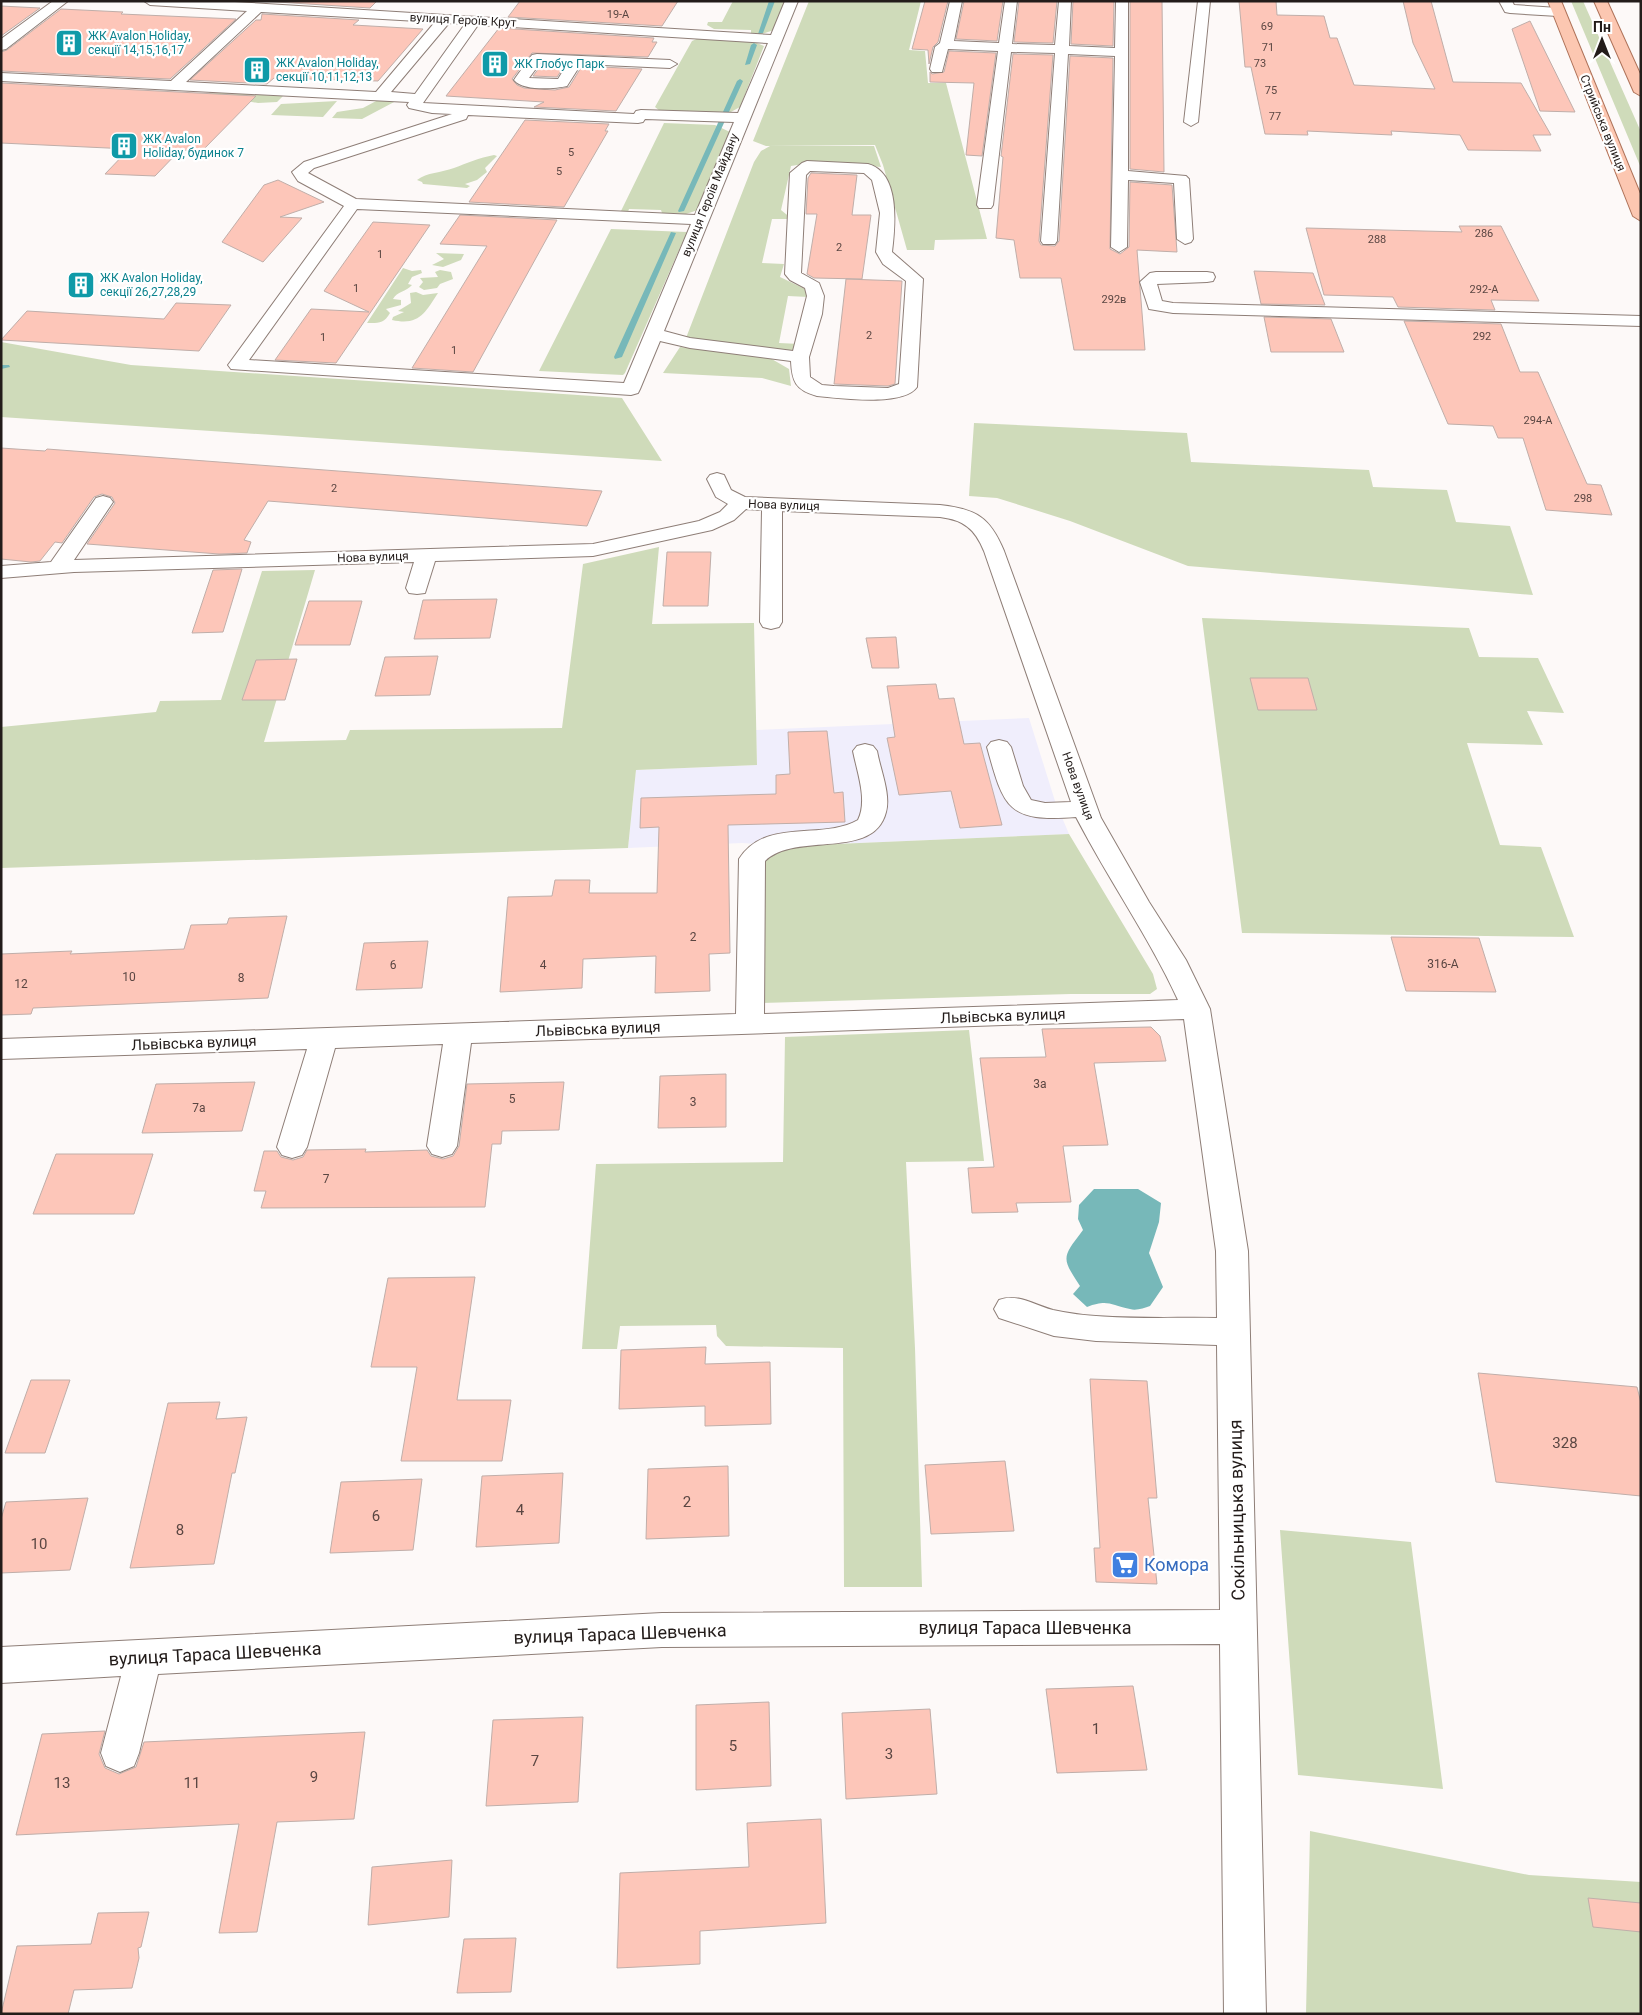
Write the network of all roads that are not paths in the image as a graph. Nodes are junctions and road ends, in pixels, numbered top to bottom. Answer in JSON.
{"nodes":[{"id":1,"x":62,"y":1,"type":"edge"},
{"id":2,"x":150,"y":1,"type":"edge"},
{"id":3,"x":792,"y":1,"type":"edge"},
{"id":4,"x":956,"y":1,"type":"edge"},
{"id":5,"x":1011,"y":1,"type":"edge"},
{"id":6,"x":1065,"y":1,"type":"edge"},
{"id":7,"x":1122,"y":1,"type":"edge"},
{"id":8,"x":1204,"y":1,"type":"edge"},
{"id":9,"x":1505,"y":1,"type":"edge"},
{"id":10,"x":1600,"y":1,"type":"edge"},
{"id":11,"x":252,"y":5,"type":"edge"},
{"id":12,"x":299,"y":6,"type":"edge"},
{"id":13,"x":1556,"y":7,"type":"edge"},
{"id":14,"x":497,"y":8,"type":"dead end"},
{"id":15,"x":445,"y":19,"type":"junction"},
{"id":16,"x":480,"y":21,"type":"junction"},
{"id":17,"x":776,"y":39,"type":"junction"},
{"id":18,"x":946,"y":45,"type":"junction"},
{"id":19,"x":1,"y":46,"type":"edge"},
{"id":20,"x":1004,"y":47,"type":"junction"},
{"id":21,"x":1062,"y":49,"type":"junction"},
{"id":22,"x":1123,"y":52,"type":"junction"},
{"id":23,"x":577,"y":60,"type":"dead end"},
{"id":24,"x":670,"y":64,"type":"dead end"},
{"id":25,"x":937,"y":69,"type":"dead end"},
{"id":26,"x":1,"y":77,"type":"edge"},
{"id":27,"x":172,"y":87,"type":"junction"},
{"id":28,"x":1641,"y":92,"type":"edge"},
{"id":29,"x":380,"y":96,"type":"junction"},
{"id":30,"x":419,"y":98,"type":"junction"},
{"id":31,"x":476,"y":111,"type":"junction"},
{"id":32,"x":738,"y":118,"type":"junction"},
{"id":33,"x":1192,"y":122,"type":"dead end"},
{"id":34,"x":1121,"y":175,"type":"junction"},
{"id":35,"x":353,"y":204,"type":"junction"},
{"id":36,"x":985,"y":205,"type":"dead end"},
{"id":37,"x":1641,"y":216,"type":"edge"},
{"id":38,"x":700,"y":220,"type":"junction"},
{"id":39,"x":1185,"y":239,"type":"dead end"},
{"id":40,"x":1049,"y":241,"type":"dead end"},
{"id":41,"x":1119,"y":247,"type":"dead end"},
{"id":42,"x":1207,"y":277,"type":"dead end"},
{"id":43,"x":1641,"y":321,"type":"edge"},
{"id":44,"x":653,"y":334,"type":"junction"},
{"id":45,"x":800,"y":357,"type":"junction"},
{"id":46,"x":717,"y":479,"type":"dead end"},
{"id":47,"x":103,"y":502,"type":"dead end"},
{"id":48,"x":741,"y":503,"type":"junction"},
{"id":49,"x":772,"y":504,"type":"junction"},
{"id":50,"x":426,"y":555,"type":"junction"},
{"id":51,"x":58,"y":568,"type":"junction"},
{"id":52,"x":1,"y":572,"type":"edge"},
{"id":53,"x":417,"y":588,"type":"dead end"},
{"id":54,"x":771,"y":622,"type":"dead end"},
{"id":55,"x":999,"y":747,"type":"dead end"},
{"id":56,"x":865,"y":751,"type":"dead end"},
{"id":57,"x":1086,"y":809,"type":"junction"},
{"id":58,"x":1196,"y":1009,"type":"junction"},
{"id":59,"x":750,"y":1024,"type":"junction"},
{"id":60,"x":458,"y":1034,"type":"junction"},
{"id":61,"x":324,"y":1038,"type":"junction"},
{"id":62,"x":1,"y":1050,"type":"edge"},
{"id":63,"x":442,"y":1146,"type":"dead end"},
{"id":64,"x":292,"y":1147,"type":"dead end"},
{"id":65,"x":1010,"y":1309,"type":"dead end"},
{"id":66,"x":1233,"y":1332,"type":"junction"},
{"id":67,"x":1239,"y":1627,"type":"junction"},
{"id":68,"x":144,"y":1657,"type":"junction"},
{"id":69,"x":1,"y":1665,"type":"edge"},
{"id":70,"x":120,"y":1753,"type":"dead end"},
{"id":71,"x":1245,"y":2014,"type":"edge"}],
"edges":[{"from":1,"to":19,"type":"street"},
{"from":2,"to":11,"type":"street","name":"вулиця Героїв Крут"},
{"from":3,"to":17,"type":"street","name":"вулиця Героїв Майдану"},
{"from":4,"to":18,"type":"street"},
{"from":5,"to":20,"type":"street"},
{"from":6,"to":21,"type":"street"},
{"from":7,"to":22,"type":"street"},
{"from":8,"to":33,"type":"street"},
{"from":9,"to":13,"type":"street"},
{"from":10,"to":28,"type":"main road"},
{"from":11,"to":12,"type":"street","name":"вулиця Героїв Крут"},
{"from":11,"to":27,"type":"street"},
{"from":12,"to":15,"type":"street","name":"вулиця Героїв Крут"},
{"from":13,"to":37,"type":"main road","name":"Стрийська вулиця"},
{"from":14,"to":16,"type":"street"},
{"from":15,"to":16,"type":"street","name":"вулиця Героїв Крут"},
{"from":15,"to":29,"type":"street"},
{"from":16,"to":17,"type":"street","name":"вулиця Героїв Крут"},
{"from":16,"to":30,"type":"street"},
{"from":17,"to":32,"type":"street","name":"вулиця Героїв Майдану"},
{"from":18,"to":20,"type":"street"},
{"from":18,"to":25,"type":"street"},
{"from":20,"to":21,"type":"street"},
{"from":20,"to":36,"type":"street"},
{"from":21,"to":22,"type":"street"},
{"from":21,"to":40,"type":"street"},
{"from":22,"to":34,"type":"street"},
{"from":23,"to":24,"type":"street"},
{"from":26,"to":27,"type":"street"},
{"from":27,"to":29,"type":"street"},
{"from":29,"to":30,"type":"street"},
{"from":30,"to":31,"type":"street"},
{"from":31,"to":32,"type":"street"},
{"from":31,"to":35,"type":"street"},
{"from":32,"to":38,"type":"street","name":"вулиця Героїв Майдану"},
{"from":34,"to":39,"type":"street"},
{"from":34,"to":41,"type":"street"},
{"from":35,"to":38,"type":"street"},
{"from":35,"to":44,"type":"street","name":"вулиця Героїв Майдану"},
{"from":38,"to":44,"type":"street","name":"вулиця Героїв Майдану"},
{"from":42,"to":43,"type":"street"},
{"from":44,"to":45,"type":"street"},
{"from":45,"to":45,"type":"street"},
{"from":46,"to":48,"type":"street"},
{"from":47,"to":51,"type":"street"},
{"from":48,"to":49,"type":"street","name":"Нова вулиця"},
{"from":48,"to":50,"type":"street","name":"Нова вулиця"},
{"from":49,"to":54,"type":"street"},
{"from":49,"to":57,"type":"street","name":"Нова вулиця"},
{"from":50,"to":51,"type":"street","name":"Нова вулиця"},
{"from":50,"to":53,"type":"street"},
{"from":51,"to":52,"type":"street","name":"Нова вулиця"},
{"from":55,"to":57,"type":"street"},
{"from":56,"to":59,"type":"street"},
{"from":57,"to":58,"type":"street","name":"Нова вулиця"},
{"from":58,"to":59,"type":"street","name":"Львівська вулиця"},
{"from":58,"to":66,"type":"street","name":"Сокільницька вулиця"},
{"from":59,"to":60,"type":"street","name":"Львівська вулиця"},
{"from":60,"to":61,"type":"street","name":"Львівська вулиця"},
{"from":60,"to":63,"type":"street"},
{"from":61,"to":62,"type":"street","name":"Львівська вулиця"},
{"from":61,"to":64,"type":"street"},
{"from":65,"to":66,"type":"street"},
{"from":66,"to":67,"type":"street","name":"Сокільницька вулиця"},
{"from":67,"to":68,"type":"street","name":"вулиця Тараса Шевченка"},
{"from":67,"to":71,"type":"street","name":"Сокільницька вулиця"},
{"from":68,"to":69,"type":"street","name":"вулиця Тараса Шевченка"},
{"from":68,"to":70,"type":"street"}]}
